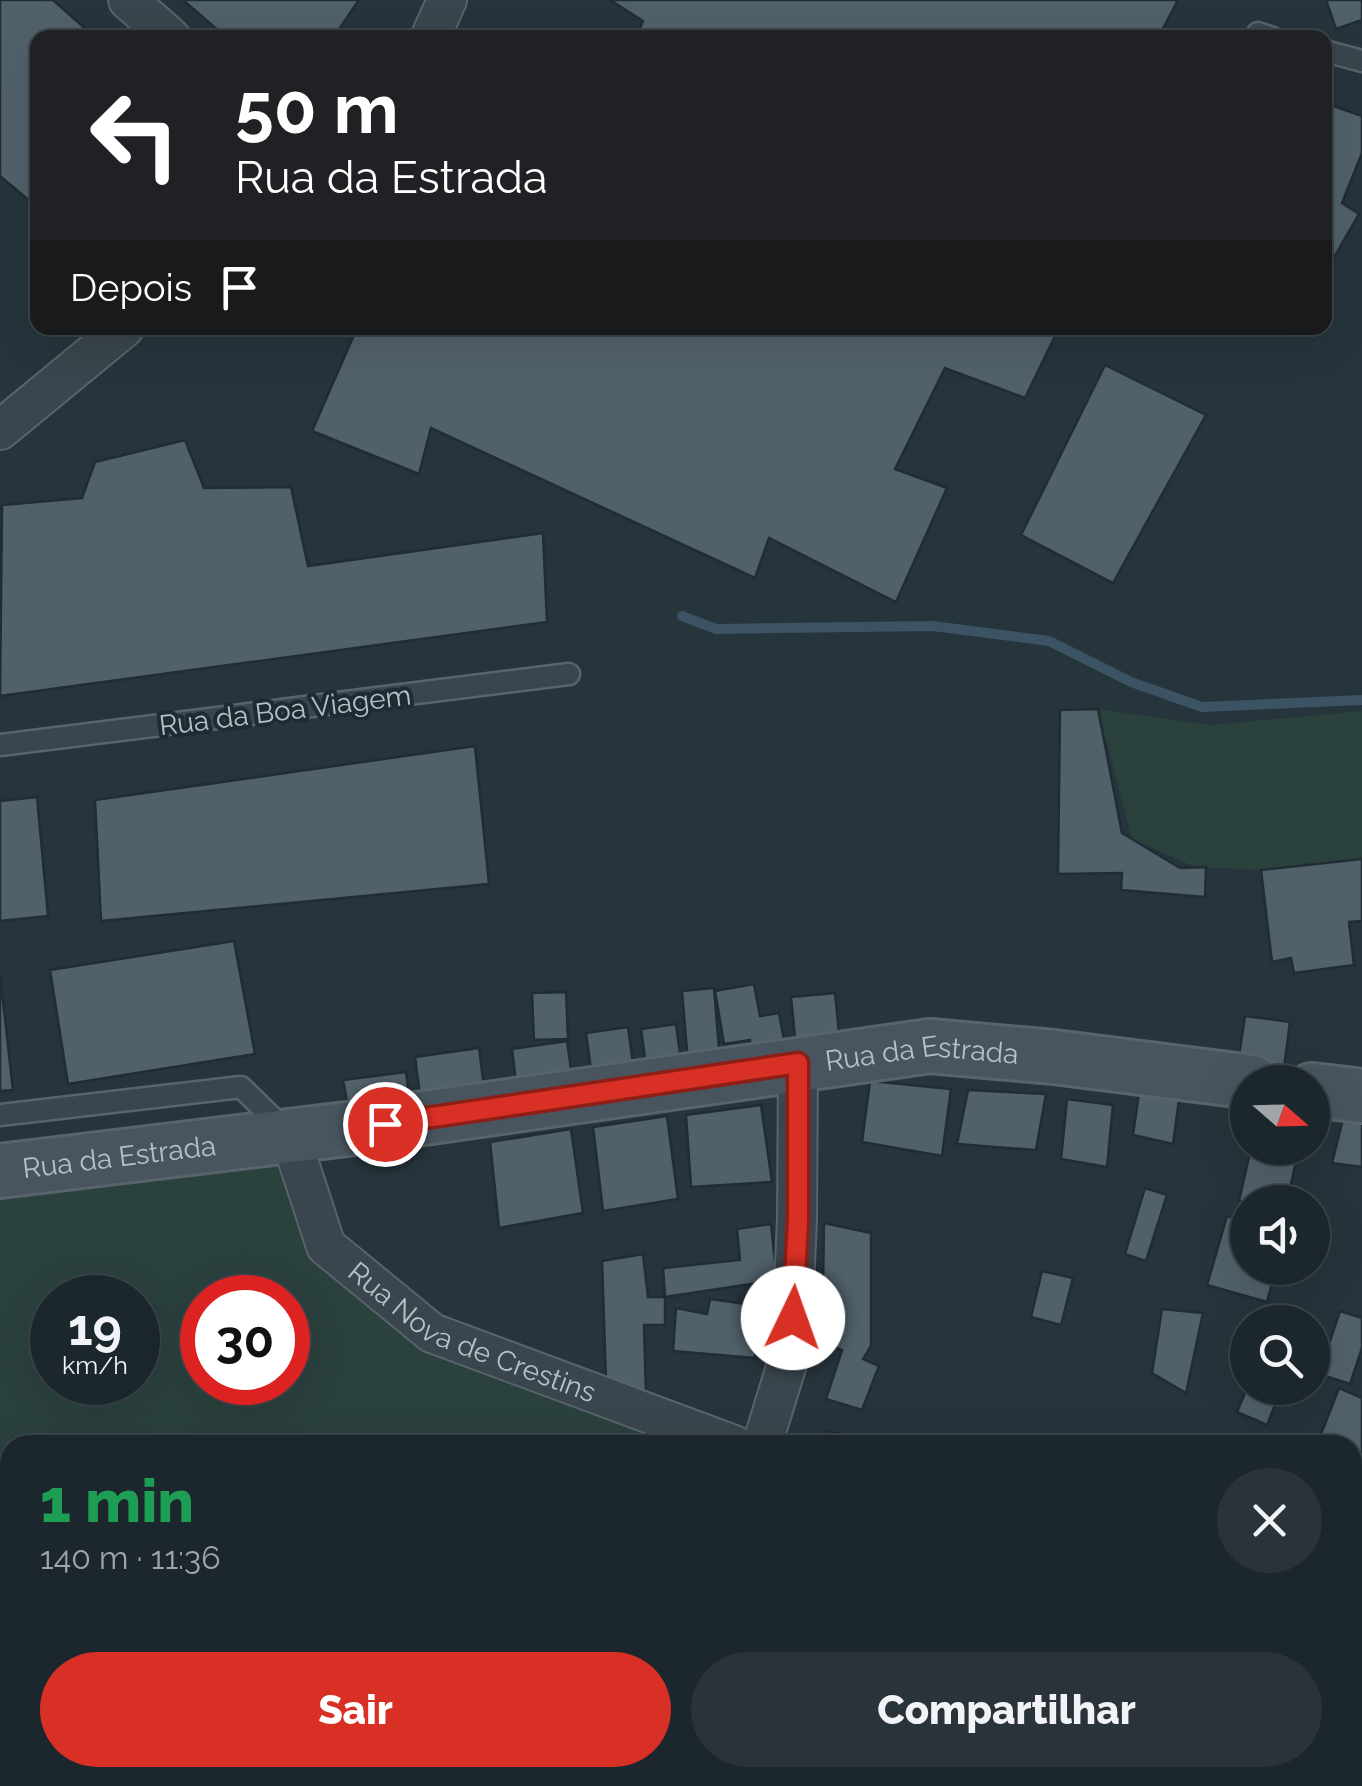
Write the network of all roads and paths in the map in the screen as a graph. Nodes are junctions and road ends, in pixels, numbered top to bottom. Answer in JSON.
{"nodes":[{"id":1,"x":128,"y":0,"type":"edge"},
{"id":2,"x":447,"y":0,"type":"edge"},
{"id":3,"x":162,"y":30,"type":"edge"},
{"id":4,"x":434,"y":30,"type":"edge"},
{"id":5,"x":1332,"y":54,"type":"edge"},
{"id":6,"x":1362,"y":62,"type":"edge"},
{"id":7,"x":115,"y":335,"type":"edge"},
{"id":8,"x":0,"y":430,"type":"edge"},
{"id":9,"x":569,"y":674,"type":"dead end"},
{"id":10,"x":0,"y":745,"type":"edge"},
{"id":11,"x":798,"y":1063,"type":"junction"},
{"id":12,"x":1230,"y":1079,"type":"edge"},
{"id":13,"x":1330,"y":1092,"type":"edge"},
{"id":14,"x":1362,"y":1096,"type":"edge"},
{"id":15,"x":0,"y":1115,"type":"edge"},
{"id":16,"x":290,"y":1136,"type":"junction"},
{"id":17,"x":0,"y":1170,"type":"edge"},
{"id":18,"x":707,"y":1435,"type":"edge"},
{"id":19,"x":765,"y":1435,"type":"edge"}],
"edges":[{"from":1,"to":3,"type":"street"},
{"from":2,"to":4,"type":"street"},
{"from":5,"to":6,"type":"lane"},
{"from":7,"to":8,"type":"street"},
{"from":9,"to":10,"type":"lane","name":"Rua da Boa Viagem"},
{"from":11,"to":12,"type":"street","name":"Rua da Estrada"},
{"from":11,"to":16,"type":"street","name":"Rua da Estrada"},
{"from":11,"to":19,"type":"street"},
{"from":13,"to":14,"type":"street"},
{"from":15,"to":16,"type":"lane"},
{"from":16,"to":17,"type":"street","name":"Rua da Estrada"},
{"from":16,"to":18,"type":"street","name":"Rua Nova de Crestins"}]}
